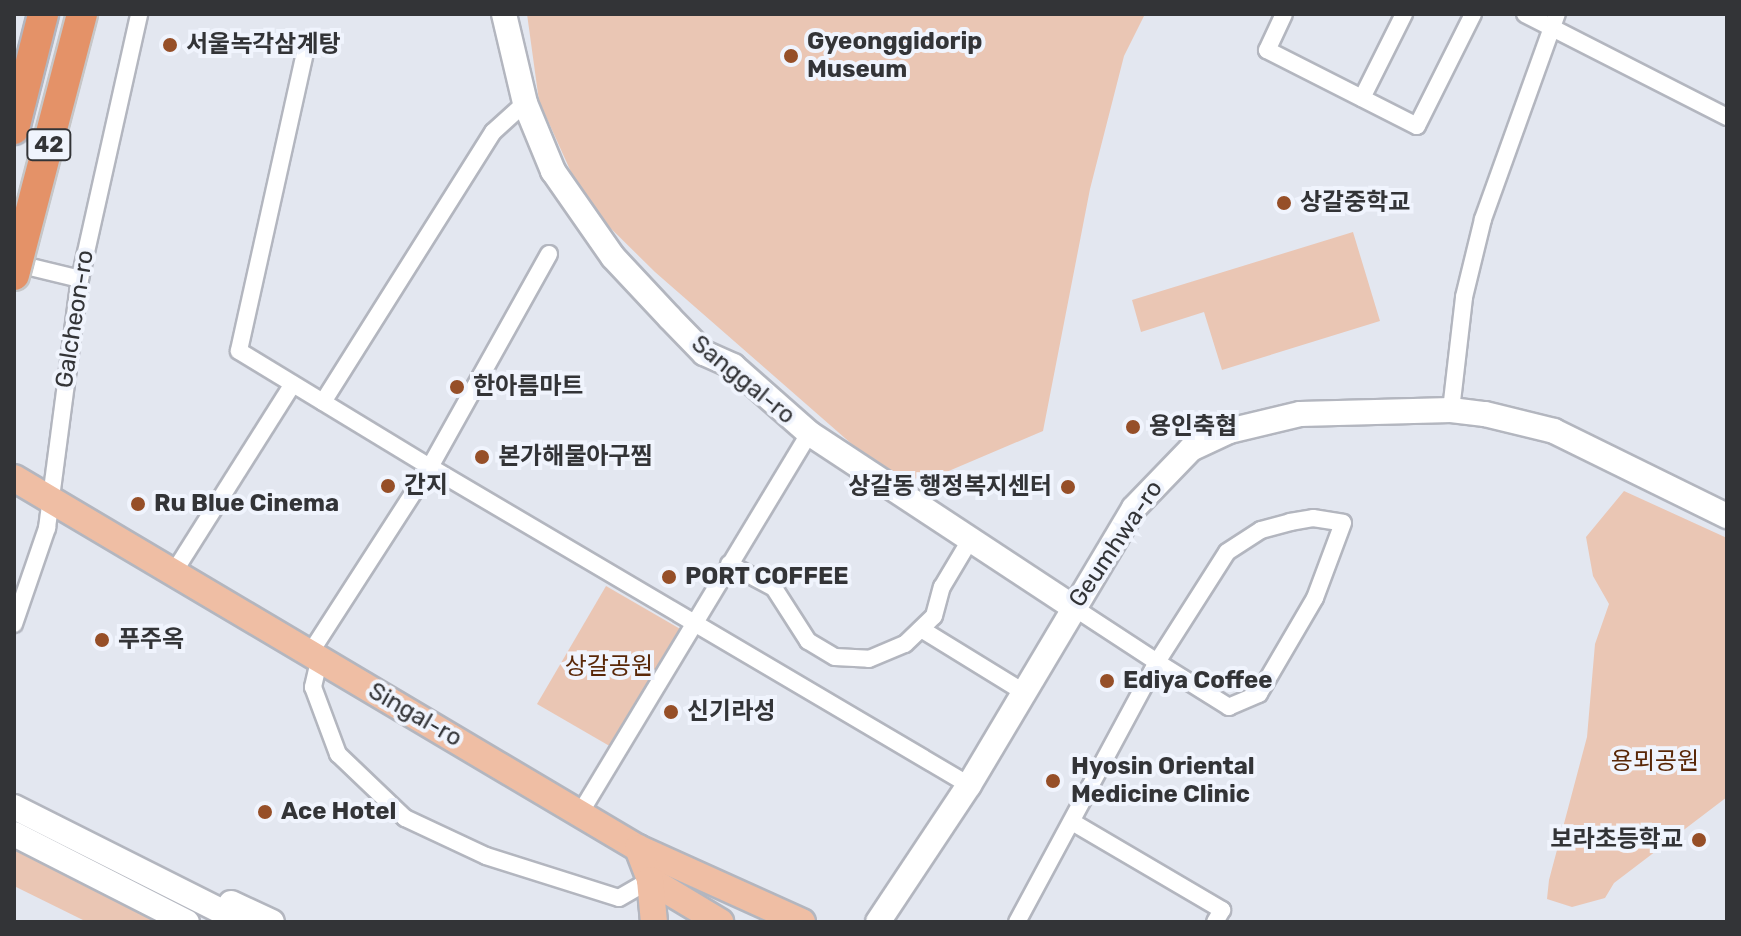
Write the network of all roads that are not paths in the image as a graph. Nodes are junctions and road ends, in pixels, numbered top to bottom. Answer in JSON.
{"nodes":[{"id":1,"x":43,"y":14,"type":"edge"},
{"id":2,"x":82,"y":14,"type":"edge"},
{"id":3,"x":139,"y":14,"type":"edge"},
{"id":4,"x":504,"y":14,"type":"edge"},
{"id":5,"x":1284,"y":14,"type":"edge"},
{"id":6,"x":1404,"y":14,"type":"edge"},
{"id":7,"x":1473,"y":14,"type":"edge"},
{"id":8,"x":1525,"y":14,"type":"edge"},
{"id":9,"x":1554,"y":21,"type":"edge"},
{"id":10,"x":306,"y":48,"type":"dead end"},
{"id":11,"x":1362,"y":98,"type":"junction"},
{"id":12,"x":525,"y":103,"type":"junction"},
{"id":13,"x":1727,"y":117,"type":"edge"},
{"id":14,"x":14,"y":129,"type":"edge"},
{"id":15,"x":549,"y":254,"type":"dead end"},
{"id":16,"x":14,"y":263,"type":"edge"},
{"id":17,"x":14,"y":275,"type":"edge"},
{"id":18,"x":80,"y":279,"type":"junction"},
{"id":19,"x":293,"y":384,"type":"junction"},
{"id":20,"x":323,"y":402,"type":"junction"},
{"id":21,"x":1451,"y":410,"type":"junction"},
{"id":22,"x":809,"y":433,"type":"junction"},
{"id":23,"x":430,"y":467,"type":"junction"},
{"id":24,"x":34,"y":489,"type":"edge"},
{"id":25,"x":1727,"y":516,"type":"edge"},
{"id":26,"x":970,"y":540,"type":"junction"},
{"id":27,"x":729,"y":564,"type":"junction"},
{"id":28,"x":174,"y":572,"type":"junction"},
{"id":29,"x":1073,"y":607,"type":"junction"},
{"id":30,"x":696,"y":622,"type":"junction"},
{"id":31,"x":14,"y":624,"type":"edge"},
{"id":32,"x":921,"y":629,"type":"junction"},
{"id":33,"x":314,"y":658,"type":"junction"},
{"id":34,"x":1157,"y":662,"type":"junction"},
{"id":35,"x":1025,"y":693,"type":"junction"},
{"id":36,"x":969,"y":785,"type":"junction"},
{"id":37,"x":582,"y":810,"type":"junction"},
{"id":38,"x":18,"y":818,"type":"edge"},
{"id":39,"x":1074,"y":823,"type":"junction"},
{"id":40,"x":99,"y":848,"type":"junction"},
{"id":41,"x":638,"y":848,"type":"junction"},
{"id":42,"x":650,"y":880,"type":"junction"},
{"id":43,"x":187,"y":922,"type":"edge"},
{"id":44,"x":243,"y":922,"type":"edge"},
{"id":45,"x":272,"y":922,"type":"edge"},
{"id":46,"x":654,"y":922,"type":"edge"},
{"id":47,"x":720,"y":922,"type":"edge"},
{"id":48,"x":802,"y":922,"type":"edge"},
{"id":49,"x":878,"y":922,"type":"edge"},
{"id":50,"x":1017,"y":922,"type":"edge"},
{"id":51,"x":1215,"y":922,"type":"edge"}],
"edges":[{"from":1,"to":14,"type":"highway","number":"42"},
{"from":2,"to":17,"type":"highway","number":"42","bridge":true},
{"from":3,"to":18,"type":"street","name":"Galcheon-ro"},
{"from":4,"to":12,"type":"street","name":"Sanggal-ro"},
{"from":5,"to":11,"type":"street"},
{"from":6,"to":11,"type":"street"},
{"from":7,"to":11,"type":"street"},
{"from":8,"to":9,"type":"street"},
{"from":9,"to":13,"type":"street"},
{"from":9,"to":21,"type":"street"},
{"from":10,"to":19,"type":"street"},
{"from":12,"to":20,"type":"street"},
{"from":12,"to":22,"type":"street","name":"Sanggal-ro"},
{"from":15,"to":23,"type":"street"},
{"from":16,"to":18,"type":"street"},
{"from":18,"to":24,"type":"street","name":"Galcheon-ro"},
{"from":19,"to":20,"type":"street"},
{"from":19,"to":28,"type":"street"},
{"from":20,"to":23,"type":"street"},
{"from":21,"to":25,"type":"street","name":"Geumhwa-ro"},
{"from":21,"to":29,"type":"street","name":"Geumhwa-ro"},
{"from":22,"to":26,"type":"street","name":"Sanggal-ro"},
{"from":22,"to":27,"type":"street"},
{"from":23,"to":30,"type":"street"},
{"from":23,"to":33,"type":"street"},
{"from":24,"to":28,"type":"main road","name":"Singal-ro"},
{"from":24,"to":31,"type":"street","name":"Galcheon-ro"},
{"from":26,"to":29,"type":"street","name":"Sanggal-ro"},
{"from":26,"to":32,"type":"street"},
{"from":27,"to":30,"type":"street"},
{"from":27,"to":32,"type":"street"},
{"from":28,"to":33,"type":"main road","name":"Singal-ro"},
{"from":29,"to":34,"type":"street"},
{"from":29,"to":35,"type":"street","name":"Geumhwa-ro"},
{"from":30,"to":36,"type":"street"},
{"from":30,"to":37,"type":"street"},
{"from":32,"to":35,"type":"street"},
{"from":33,"to":37,"type":"main road","name":"Singal-ro"},
{"from":33,"to":42,"type":"street"},
{"from":34,"to":34,"type":"street"},
{"from":34,"to":39,"type":"street"},
{"from":35,"to":36,"type":"street","name":"Geumhwa-ro"},
{"from":36,"to":49,"type":"street","name":"Geumhwa-ro"},
{"from":37,"to":41,"type":"main road","name":"Singal-ro"},
{"from":38,"to":40,"type":"street"},
{"from":38,"to":43,"type":"street"},
{"from":39,"to":50,"type":"street"},
{"from":39,"to":51,"type":"street"},
{"from":40,"to":44,"type":"street"},
{"from":40,"to":45,"type":"street"},
{"from":41,"to":42,"type":"main road"},
{"from":41,"to":48,"type":"main road","name":"Singal-ro"},
{"from":42,"to":46,"type":"main road"},
{"from":42,"to":47,"type":"main road"}]}
